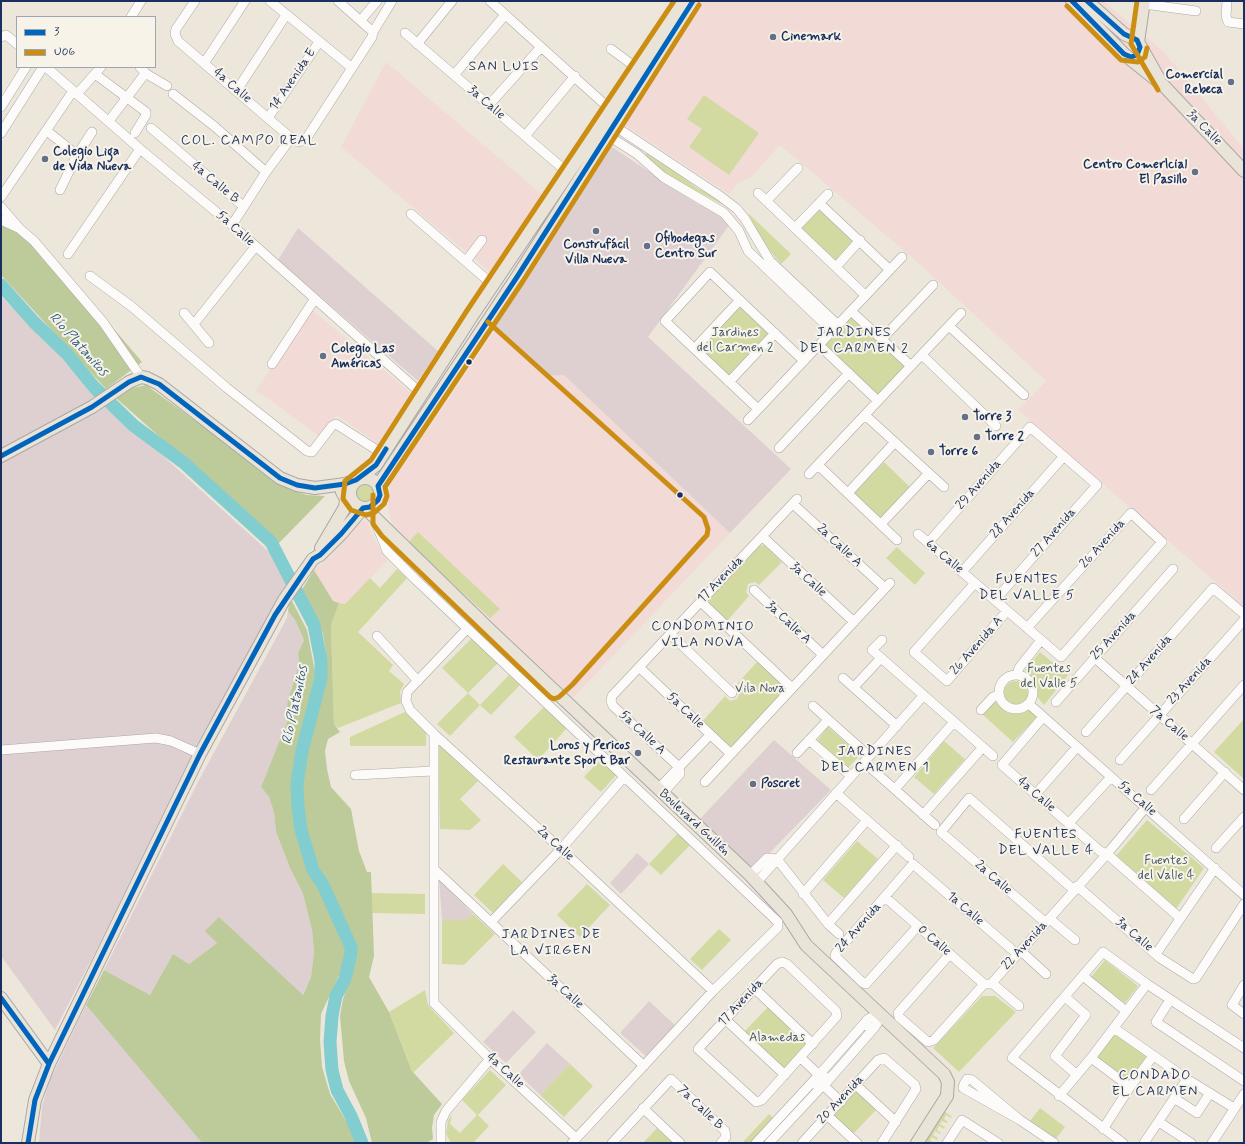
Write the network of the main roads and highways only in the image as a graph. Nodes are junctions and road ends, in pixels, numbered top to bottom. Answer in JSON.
{"nodes":[{"id":1,"x":682,"y":1,"type":"edge"},
{"id":2,"x":693,"y":1,"type":"edge"},
{"id":3,"x":1072,"y":1,"type":"edge"},
{"id":4,"x":1087,"y":1,"type":"edge"},
{"id":5,"x":1144,"y":2,"type":"edge"},
{"id":6,"x":1142,"y":22,"type":"junction"},
{"id":7,"x":1120,"y":31,"type":"junction"},
{"id":8,"x":1139,"y":44,"type":"junction"},
{"id":9,"x":1127,"y":56,"type":"junction"},
{"id":10,"x":1164,"y":86,"type":"junction"},
{"id":11,"x":1244,"y":171,"type":"edge"},
{"id":12,"x":538,"y":217,"type":"junction"},
{"id":13,"x":550,"y":224,"type":"junction"},
{"id":14,"x":1,"y":456,"type":"edge"},
{"id":15,"x":358,"y":479,"type":"junction"},
{"id":16,"x":333,"y":486,"type":"junction"},
{"id":17,"x":379,"y":490,"type":"junction"},
{"id":18,"x":364,"y":508,"type":"junction"},
{"id":19,"x":381,"y":528,"type":"junction"},
{"id":20,"x":313,"y":559,"type":"junction"},
{"id":21,"x":3,"y":1003,"type":"edge"},
{"id":22,"x":49,"y":1064,"type":"junction"},
{"id":23,"x":28,"y":1143,"type":"edge"},
{"id":24,"x":917,"y":1143,"type":"edge"}],
"edges":[{"from":1,"to":12,"type":"main road"},
{"from":2,"to":13,"type":"main road"},
{"from":3,"to":9,"type":"main road","name":"3a Calle"},
{"from":4,"to":7,"type":"main road","name":"3a Calle"},
{"from":5,"to":6,"type":"main road"},
{"from":6,"to":7,"type":"main road"},
{"from":6,"to":8,"type":"main road"},
{"from":7,"to":8,"type":"main road","name":"3a Calle"},
{"from":8,"to":9,"type":"main road"},
{"from":8,"to":10,"type":"main road","name":"3a Calle"},
{"from":9,"to":10,"type":"main road","name":"3a Calle"},
{"from":10,"to":11,"type":"main road","name":"3a Calle"},
{"from":12,"to":13,"type":"main road"},
{"from":12,"to":15,"type":"main road"},
{"from":13,"to":17,"type":"main road"},
{"from":14,"to":16,"type":"main road"},
{"from":15,"to":16,"type":"main road"},
{"from":15,"to":17,"type":"main road"},
{"from":15,"to":18,"type":"main road"},
{"from":16,"to":20,"type":"main road"},
{"from":17,"to":18,"type":"main road"},
{"from":17,"to":19,"type":"main road"},
{"from":18,"to":19,"type":"main road","name":"Boulevard Guillén"},
{"from":18,"to":20,"type":"main road"},
{"from":19,"to":24,"type":"main road","name":"Boulevard Guillén"},
{"from":20,"to":22,"type":"main road"},
{"from":21,"to":22,"type":"main road"},
{"from":22,"to":23,"type":"main road"}]}
